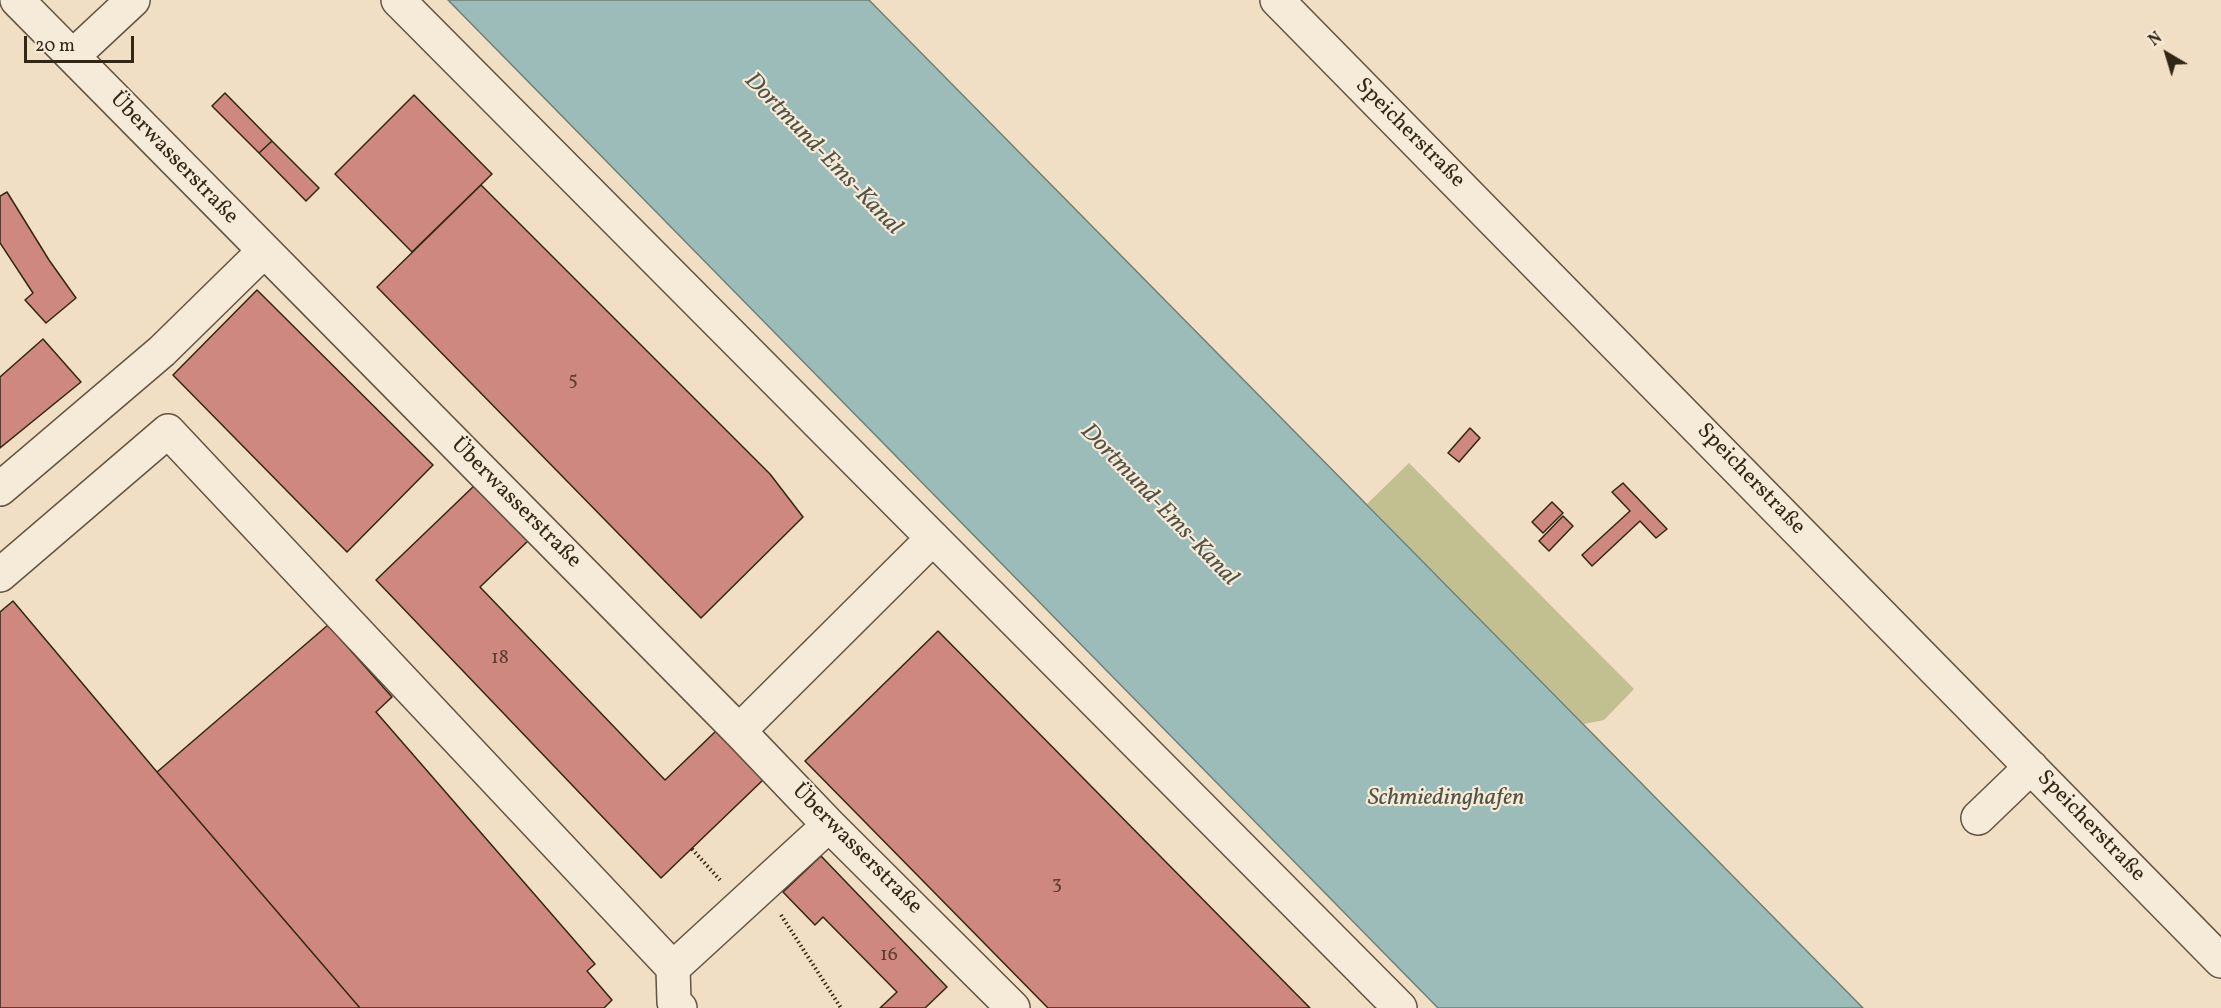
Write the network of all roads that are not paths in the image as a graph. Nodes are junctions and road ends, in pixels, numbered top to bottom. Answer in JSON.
{"nodes":[{"id":1,"x":17,"y":0,"type":"edge"},
{"id":2,"x":133,"y":0,"type":"edge"},
{"id":3,"x":398,"y":0,"type":"edge"},
{"id":4,"x":1277,"y":0,"type":"edge"},
{"id":5,"x":73,"y":56,"type":"junction"},
{"id":6,"x":264,"y":251,"type":"junction"},
{"id":7,"x":0,"y":489,"type":"edge"},
{"id":8,"x":933,"y":538,"type":"junction"},
{"id":9,"x":0,"y":575,"type":"edge"},
{"id":10,"x":739,"y":730,"type":"junction"},
{"id":11,"x":2031,"y":767,"type":"junction"},
{"id":12,"x":1978,"y":818,"type":"dead end"},
{"id":13,"x":829,"y":825,"type":"junction"},
{"id":14,"x":2221,"y":961,"type":"edge"},
{"id":15,"x":673,"y":968,"type":"junction"},
{"id":16,"x":674,"y":1006,"type":"edge"},
{"id":17,"x":1013,"y":1008,"type":"edge"},
{"id":18,"x":1400,"y":1008,"type":"edge"}],
"edges":[{"from":1,"to":5,"type":"street","name":"Überwasserstraße"},
{"from":2,"to":5,"type":"street"},
{"from":3,"to":8,"type":"street"},
{"from":4,"to":11,"type":"street","name":"Speicherstraße"},
{"from":5,"to":6,"type":"street","name":"Überwasserstraße"},
{"from":6,"to":7,"type":"street"},
{"from":6,"to":10,"type":"street","name":"Überwasserstraße"},
{"from":8,"to":10,"type":"street"},
{"from":8,"to":18,"type":"street"},
{"from":9,"to":15,"type":"street"},
{"from":10,"to":13,"type":"street","name":"Überwasserstraße"},
{"from":11,"to":12,"type":"street"},
{"from":11,"to":14,"type":"street","name":"Speicherstraße"},
{"from":13,"to":15,"type":"street"},
{"from":13,"to":17,"type":"street","name":"Überwasserstraße"},
{"from":15,"to":16,"type":"street"}]}
